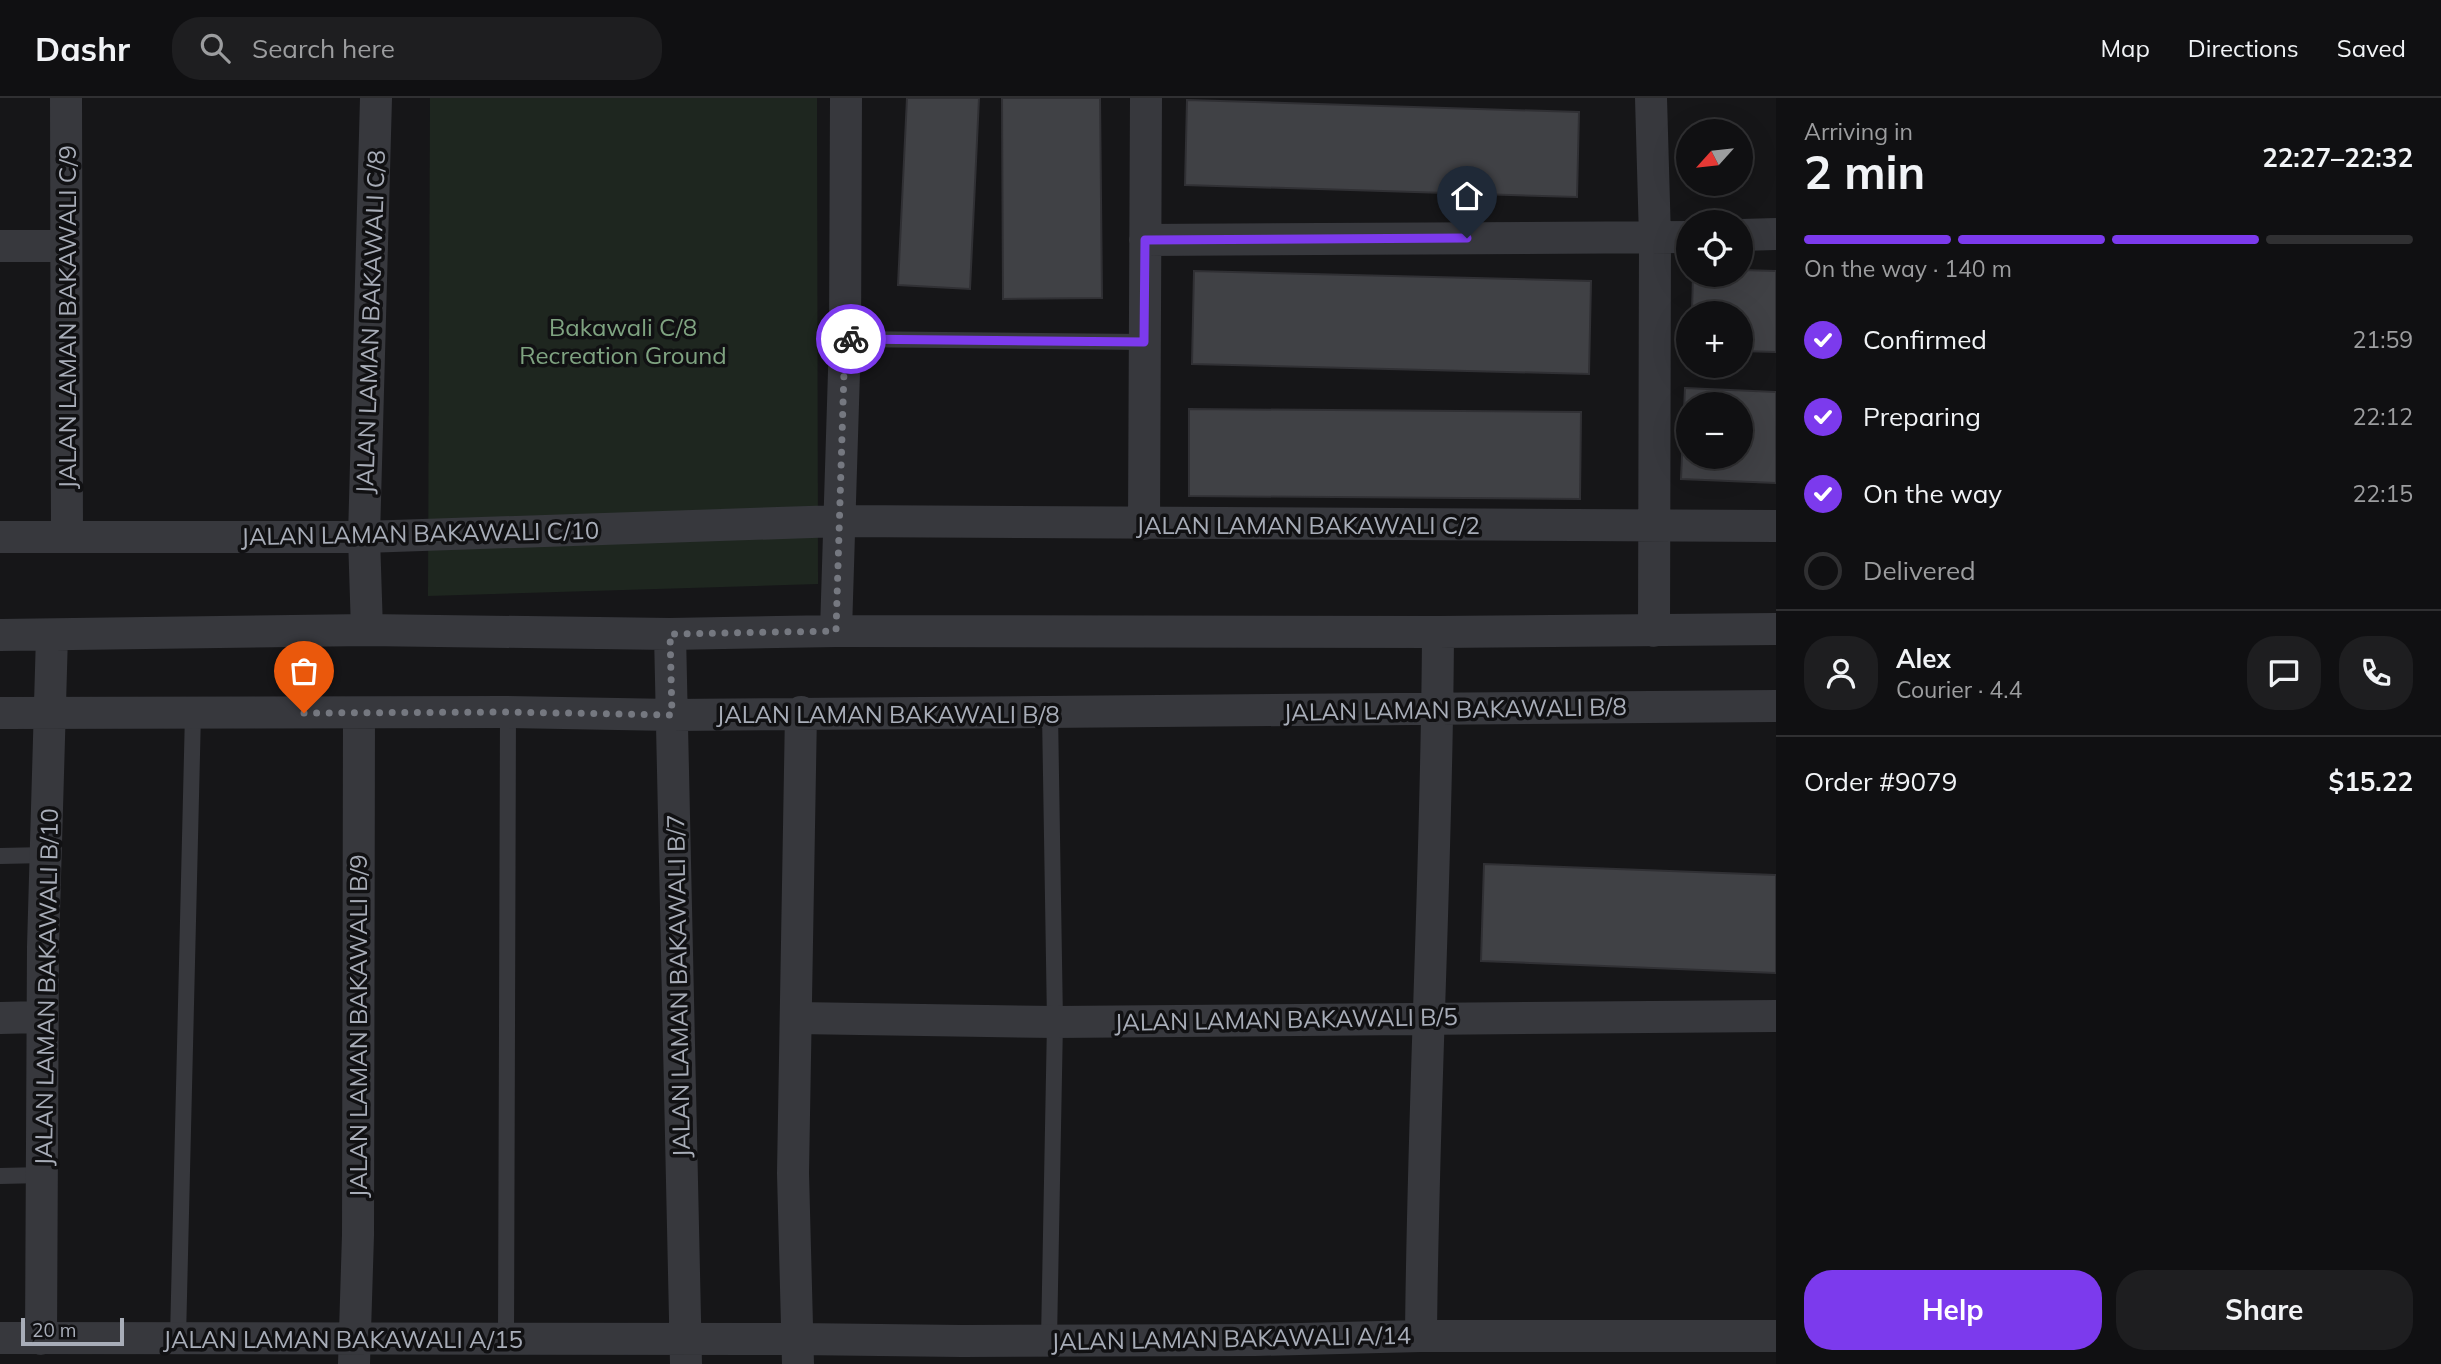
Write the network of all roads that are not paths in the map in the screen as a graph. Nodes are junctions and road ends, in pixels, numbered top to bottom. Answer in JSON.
{"nodes":[{"id":1,"x":66,"y":98,"type":"edge"},
{"id":2,"x":376,"y":98,"type":"edge"},
{"id":3,"x":846,"y":98,"type":"edge"},
{"id":4,"x":1146,"y":98,"type":"edge"},
{"id":5,"x":1651,"y":98,"type":"edge"},
{"id":6,"x":1776,"y":234,"type":"edge"},
{"id":7,"x":1753,"y":235,"type":"edge"},
{"id":8,"x":1676,"y":237,"type":"edge"},
{"id":9,"x":1655,"y":238,"type":"junction"},
{"id":10,"x":1145,"y":240,"type":"junction"},
{"id":11,"x":0,"y":246,"type":"edge"},
{"id":12,"x":65,"y":246,"type":"junction"},
{"id":13,"x":845,"y":339,"type":"junction"},
{"id":14,"x":1144,"y":342,"type":"junction"},
{"id":15,"x":841,"y":521,"type":"junction"},
{"id":16,"x":1144,"y":524,"type":"junction"},
{"id":17,"x":1656,"y":526,"type":"junction"},
{"id":18,"x":1776,"y":526,"type":"edge"},
{"id":19,"x":0,"y":537,"type":"edge"},
{"id":20,"x":68,"y":537,"type":"junction"},
{"id":21,"x":364,"y":537,"type":"junction"},
{"id":22,"x":1776,"y":629,"type":"edge"},
{"id":23,"x":367,"y":630,"type":"junction"},
{"id":24,"x":836,"y":631,"type":"junction"},
{"id":25,"x":1654,"y":631,"type":"junction"},
{"id":26,"x":1438,"y":632,"type":"junction"},
{"id":27,"x":670,"y":634,"type":"junction"},
{"id":28,"x":0,"y":635,"type":"edge"},
{"id":29,"x":52,"y":635,"type":"junction"},
{"id":30,"x":1776,"y":706,"type":"edge"},
{"id":31,"x":1438,"y":710,"type":"junction"},
{"id":32,"x":508,"y":712,"type":"junction"},
{"id":33,"x":800,"y":712,"type":"junction"},
{"id":34,"x":0,"y":713,"type":"edge"},
{"id":35,"x":50,"y":713,"type":"junction"},
{"id":36,"x":193,"y":713,"type":"junction"},
{"id":37,"x":1049,"y":713,"type":"junction"},
{"id":38,"x":359,"y":714,"type":"junction"},
{"id":39,"x":672,"y":715,"type":"junction"},
{"id":40,"x":47,"y":855,"type":"junction"},
{"id":41,"x":0,"y":856,"type":"edge"},
{"id":42,"x":1776,"y":1016,"type":"edge"},
{"id":43,"x":42,"y":1017,"type":"junction"},
{"id":44,"x":1430,"y":1017,"type":"junction"},
{"id":45,"x":0,"y":1018,"type":"edge"},
{"id":46,"x":797,"y":1018,"type":"junction"},
{"id":47,"x":1055,"y":1022,"type":"junction"},
{"id":48,"x":43,"y":1174,"type":"junction"},
{"id":49,"x":0,"y":1176,"type":"edge"},
{"id":50,"x":1421,"y":1336,"type":"junction"},
{"id":51,"x":1776,"y":1336,"type":"edge"},
{"id":52,"x":0,"y":1338,"type":"edge"},
{"id":53,"x":178,"y":1338,"type":"junction"},
{"id":54,"x":41,"y":1339,"type":"junction"},
{"id":55,"x":506,"y":1340,"type":"junction"},
{"id":56,"x":1049,"y":1340,"type":"junction"},
{"id":57,"x":1543,"y":1350,"type":"edge"},
{"id":58,"x":354,"y":1351,"type":"edge"},
{"id":59,"x":686,"y":1351,"type":"edge"},
{"id":60,"x":798,"y":1351,"type":"edge"},
{"id":61,"x":1254,"y":1352,"type":"edge"}],
"edges":[{"from":1,"to":12,"type":"street","name":"JALAN LAMAN BAKAWALI C/9"},
{"from":2,"to":21,"type":"street","name":"JALAN LAMAN BAKAWALI C/8"},
{"from":3,"to":13,"type":"street"},
{"from":4,"to":10,"type":"street"},
{"from":5,"to":9,"type":"street"},
{"from":6,"to":7,"type":"street"},
{"from":8,"to":9,"type":"street"},
{"from":9,"to":10,"type":"street"},
{"from":9,"to":17,"type":"street"},
{"from":10,"to":14,"type":"street"},
{"from":11,"to":12,"type":"street"},
{"from":12,"to":20,"type":"street","name":"JALAN LAMAN BAKAWALI C/9"},
{"from":13,"to":14,"type":"lane"},
{"from":13,"to":15,"type":"street"},
{"from":14,"to":16,"type":"street"},
{"from":15,"to":16,"type":"street","name":"JALAN LAMAN BAKAWALI C/2"},
{"from":15,"to":21,"type":"street","name":"JALAN LAMAN BAKAWALI C/10"},
{"from":15,"to":24,"type":"street"},
{"from":16,"to":17,"type":"street","name":"JALAN LAMAN BAKAWALI C/2"},
{"from":17,"to":18,"type":"street","name":"JALAN LAMAN BAKAWALI C/2"},
{"from":17,"to":25,"type":"street"},
{"from":19,"to":20,"type":"street","name":"JALAN LAMAN BAKAWALI C/10"},
{"from":20,"to":21,"type":"street","name":"JALAN LAMAN BAKAWALI C/10"},
{"from":21,"to":23,"type":"street","name":"JALAN LAMAN BAKAWALI C/8"},
{"from":22,"to":25,"type":"street"},
{"from":23,"to":27,"type":"street"},
{"from":23,"to":29,"type":"street"},
{"from":24,"to":26,"type":"street"},
{"from":24,"to":27,"type":"street"},
{"from":25,"to":26,"type":"street"},
{"from":26,"to":31,"type":"street"},
{"from":27,"to":39,"type":"street","name":"JALAN LAMAN BAKAWALI B/7"},
{"from":28,"to":29,"type":"street"},
{"from":29,"to":35,"type":"street","name":"JALAN LAMAN BAKAWALI B/10"},
{"from":30,"to":31,"type":"street","name":"JALAN LAMAN BAKAWALI B/8"},
{"from":31,"to":37,"type":"street","name":"JALAN LAMAN BAKAWALI B/8"},
{"from":31,"to":44,"type":"street"},
{"from":32,"to":38,"type":"street","name":"JALAN LAMAN BAKAWALI B/8"},
{"from":32,"to":39,"type":"street","name":"JALAN LAMAN BAKAWALI B/8"},
{"from":32,"to":55,"type":"lane"},
{"from":33,"to":37,"type":"street","name":"JALAN LAMAN BAKAWALI B/8"},
{"from":33,"to":39,"type":"street","name":"JALAN LAMAN BAKAWALI B/8"},
{"from":33,"to":46,"type":"street"},
{"from":34,"to":35,"type":"street","name":"JALAN LAMAN BAKAWALI B/8"},
{"from":35,"to":36,"type":"street","name":"JALAN LAMAN BAKAWALI B/8"},
{"from":35,"to":40,"type":"street","name":"JALAN LAMAN BAKAWALI B/10"},
{"from":36,"to":38,"type":"street","name":"JALAN LAMAN BAKAWALI B/8"},
{"from":36,"to":53,"type":"lane"},
{"from":37,"to":47,"type":"lane"},
{"from":38,"to":58,"type":"street","name":"JALAN LAMAN BAKAWALI B/9"},
{"from":39,"to":59,"type":"street","name":"JALAN LAMAN BAKAWALI B/7"},
{"from":40,"to":41,"type":"lane"},
{"from":40,"to":43,"type":"street","name":"JALAN LAMAN BAKAWALI B/10"},
{"from":42,"to":44,"type":"street","name":"JALAN LAMAN BAKAWALI B/5"},
{"from":43,"to":45,"type":"street"},
{"from":43,"to":48,"type":"street","name":"JALAN LAMAN BAKAWALI B/10"},
{"from":44,"to":47,"type":"street","name":"JALAN LAMAN BAKAWALI B/5"},
{"from":44,"to":50,"type":"street"},
{"from":46,"to":47,"type":"street","name":"JALAN LAMAN BAKAWALI B/5"},
{"from":46,"to":60,"type":"street"},
{"from":47,"to":56,"type":"lane"},
{"from":48,"to":49,"type":"lane"},
{"from":48,"to":54,"type":"street","name":"JALAN LAMAN BAKAWALI B/10"},
{"from":50,"to":57,"type":"street","name":"JALAN LAMAN BAKAWALI A/14"},
{"from":50,"to":61,"type":"street","name":"JALAN LAMAN BAKAWALI A/14"},
{"from":51,"to":57,"type":"street","name":"JALAN LAMAN BAKAWALI A/14"},
{"from":52,"to":54,"type":"street","name":"JALAN LAMAN BAKAWALI A/15"},
{"from":53,"to":54,"type":"street","name":"JALAN LAMAN BAKAWALI A/15"},
{"from":53,"to":58,"type":"street","name":"JALAN LAMAN BAKAWALI A/15"},
{"from":55,"to":58,"type":"street","name":"JALAN LAMAN BAKAWALI A/15"},
{"from":55,"to":59,"type":"street","name":"JALAN LAMAN BAKAWALI A/15"},
{"from":56,"to":60,"type":"street","name":"JALAN LAMAN BAKAWALI A/14"},
{"from":56,"to":61,"type":"street","name":"JALAN LAMAN BAKAWALI A/14"},
{"from":59,"to":60,"type":"street","name":"JALAN LAMAN BAKAWALI A/14"}]}
